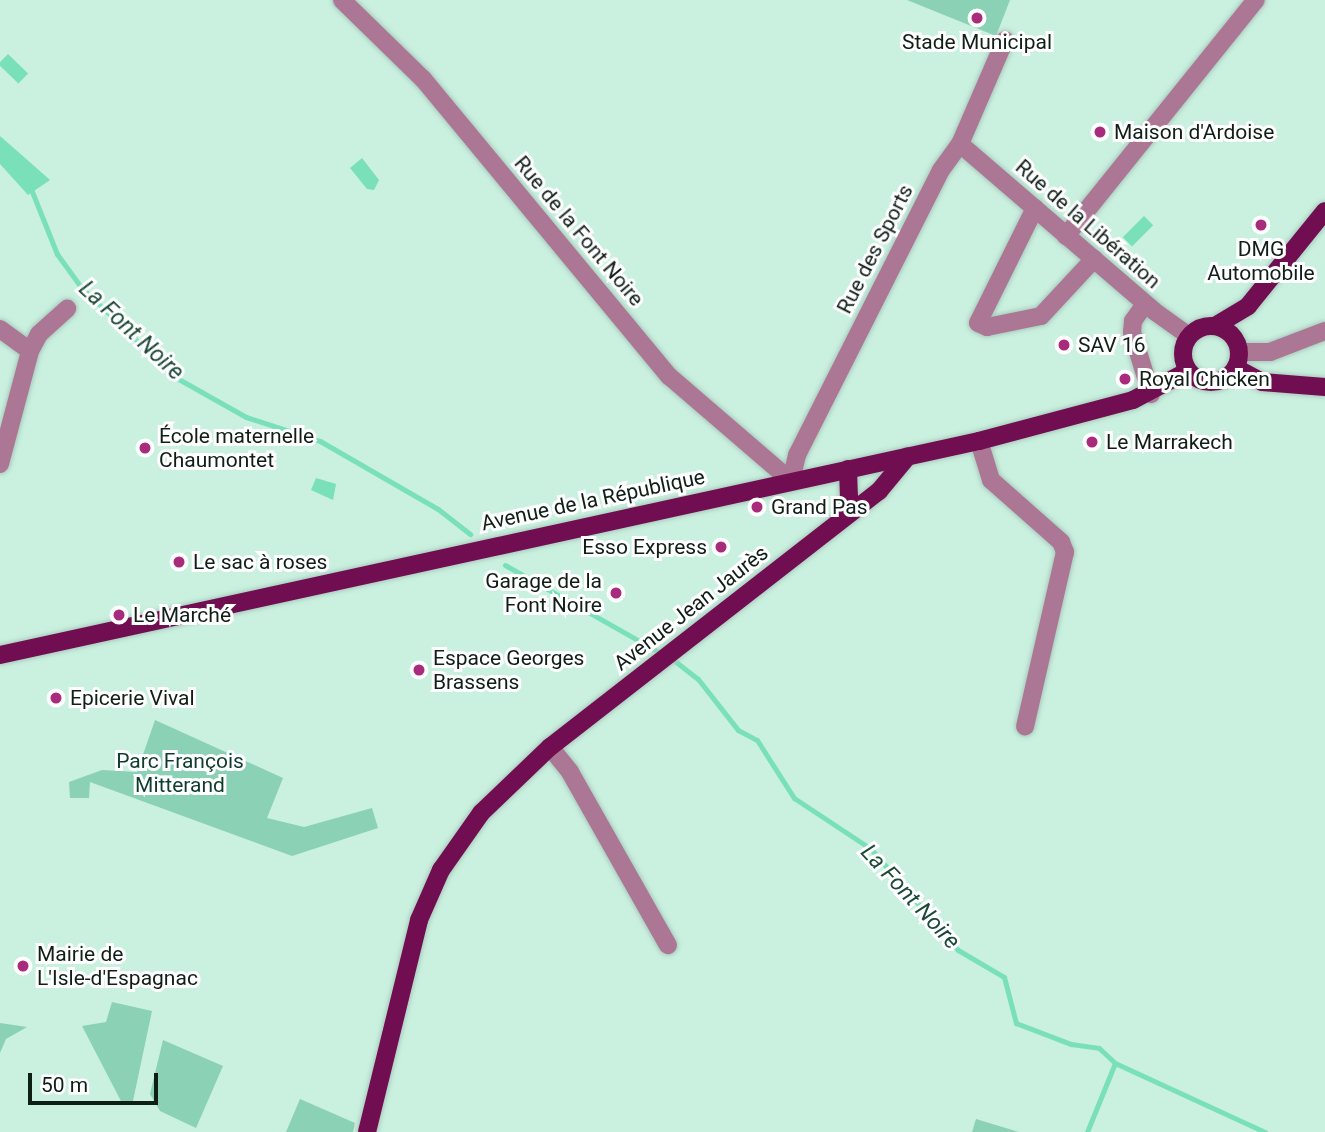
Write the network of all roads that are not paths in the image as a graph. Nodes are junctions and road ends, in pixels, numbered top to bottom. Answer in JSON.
{"nodes":[{"id":1,"x":342,"y":0,"type":"edge"},
{"id":2,"x":1256,"y":0,"type":"edge"},
{"id":3,"x":1005,"y":40,"type":"dead end"},
{"id":4,"x":960,"y":144,"type":"junction"},
{"id":5,"x":1035,"y":208,"type":"junction"},
{"id":6,"x":1325,"y":211,"type":"edge"},
{"id":7,"x":1066,"y":236,"type":"junction"},
{"id":8,"x":1094,"y":259,"type":"junction"},
{"id":9,"x":1145,"y":304,"type":"junction"},
{"id":10,"x":1248,"y":306,"type":"junction"},
{"id":11,"x":67,"y":309,"type":"dead end"},
{"id":12,"x":1215,"y":326,"type":"junction"},
{"id":13,"x":0,"y":329,"type":"edge"},
{"id":14,"x":1325,"y":331,"type":"edge"},
{"id":15,"x":1189,"y":335,"type":"junction"},
{"id":16,"x":30,"y":351,"type":"junction"},
{"id":17,"x":1237,"y":354,"type":"junction"},
{"id":18,"x":1188,"y":371,"type":"junction"},
{"id":19,"x":1325,"y":387,"type":"edge"},
{"id":20,"x":1151,"y":394,"type":"junction"},
{"id":21,"x":979,"y":441,"type":"junction"},
{"id":22,"x":908,"y":456,"type":"junction"},
{"id":23,"x":0,"y":464,"type":"edge"},
{"id":24,"x":848,"y":469,"type":"junction"},
{"id":25,"x":791,"y":481,"type":"junction"},
{"id":26,"x":841,"y":518,"type":"junction"},
{"id":27,"x":0,"y":655,"type":"edge"},
{"id":28,"x":1025,"y":726,"type":"dead end"},
{"id":29,"x":550,"y":747,"type":"junction"},
{"id":30,"x":668,"y":945,"type":"dead end"},
{"id":31,"x":367,"y":1132,"type":"edge"}],
"edges":[{"from":1,"to":25,"type":"street","name":"Rue de la Font Noire"},
{"from":2,"to":7,"type":"street"},
{"from":3,"to":4,"type":"street","name":"Rue des Sports"},
{"from":4,"to":5,"type":"street","name":"Rue de la Libération"},
{"from":4,"to":25,"type":"street","name":"Rue des Sports"},
{"from":5,"to":7,"type":"street","name":"Rue de la Libération"},
{"from":5,"to":8,"type":"street"},
{"from":6,"to":10,"type":"main road"},
{"from":7,"to":8,"type":"street","name":"Rue de la Libération"},
{"from":8,"to":9,"type":"street","name":"Rue de la Libération"},
{"from":9,"to":15,"type":"street","name":"Rue de la Libération"},
{"from":9,"to":20,"type":"street"},
{"from":10,"to":12,"type":"main road"},
{"from":10,"to":17,"type":"main road"},
{"from":11,"to":16,"type":"street"},
{"from":12,"to":15,"type":"main road"},
{"from":12,"to":17,"type":"main road"},
{"from":13,"to":16,"type":"street"},
{"from":14,"to":17,"type":"street"},
{"from":15,"to":18,"type":"main road"},
{"from":16,"to":23,"type":"street"},
{"from":17,"to":18,"type":"main road"},
{"from":17,"to":19,"type":"main road"},
{"from":18,"to":20,"type":"main road","name":"Avenue de la République"},
{"from":20,"to":21,"type":"main road","name":"Avenue de la République"},
{"from":21,"to":22,"type":"main road","name":"Avenue de la République"},
{"from":21,"to":28,"type":"street"},
{"from":22,"to":24,"type":"main road","name":"Avenue de la République"},
{"from":22,"to":26,"type":"main road","name":"Avenue Jean Jaurès"},
{"from":24,"to":25,"type":"main road","name":"Avenue de la République"},
{"from":24,"to":26,"type":"main road"},
{"from":25,"to":27,"type":"main road","name":"Avenue de la République"},
{"from":26,"to":29,"type":"main road","name":"Avenue Jean Jaurès"},
{"from":29,"to":30,"type":"street"},
{"from":29,"to":31,"type":"main road","name":"Avenue Jean Jaurès"}]}
